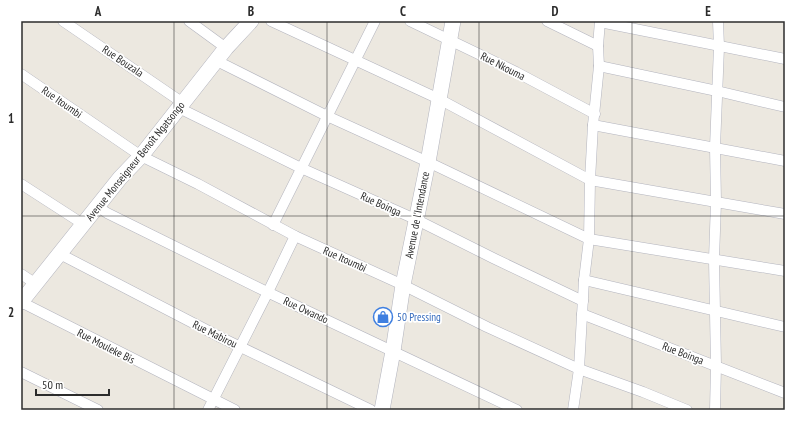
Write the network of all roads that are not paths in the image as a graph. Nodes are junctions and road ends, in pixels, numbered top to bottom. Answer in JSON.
{"nodes":[{"id":1,"x":63,"y":21,"type":"edge"},
{"id":2,"x":189,"y":21,"type":"edge"},
{"id":3,"x":251,"y":21,"type":"edge"},
{"id":4,"x":271,"y":21,"type":"edge"},
{"id":5,"x":375,"y":21,"type":"edge"},
{"id":6,"x":410,"y":21,"type":"edge"},
{"id":7,"x":453,"y":21,"type":"edge"},
{"id":8,"x":547,"y":21,"type":"edge"},
{"id":9,"x":718,"y":21,"type":"edge"},
{"id":10,"x":600,"y":22,"type":"edge"},
{"id":11,"x":449,"y":40,"type":"junction"},
{"id":12,"x":598,"y":46,"type":"junction"},
{"id":13,"x":719,"y":46,"type":"junction"},
{"id":14,"x":226,"y":48,"type":"junction"},
{"id":15,"x":785,"y":59,"type":"edge"},
{"id":16,"x":217,"y":61,"type":"junction"},
{"id":17,"x":355,"y":61,"type":"junction"},
{"id":18,"x":599,"y":66,"type":"junction"},
{"id":19,"x":21,"y":74,"type":"edge"},
{"id":20,"x":717,"y":91,"type":"junction"},
{"id":21,"x":439,"y":99,"type":"junction"},
{"id":22,"x":181,"y":105,"type":"junction"},
{"id":23,"x":785,"y":107,"type":"edge"},
{"id":24,"x":594,"y":114,"type":"junction"},
{"id":25,"x":327,"y":116,"type":"junction"},
{"id":26,"x":593,"y":125,"type":"junction"},
{"id":27,"x":715,"y":148,"type":"junction"},
{"id":28,"x":141,"y":156,"type":"junction"},
{"id":29,"x":785,"y":161,"type":"edge"},
{"id":30,"x":428,"y":162,"type":"junction"},
{"id":31,"x":301,"y":168,"type":"junction"},
{"id":32,"x":590,"y":180,"type":"junction"},
{"id":33,"x":21,"y":184,"type":"edge"},
{"id":34,"x":716,"y":202,"type":"junction"},
{"id":35,"x":97,"y":206,"type":"junction"},
{"id":36,"x":785,"y":214,"type":"edge"},
{"id":37,"x":415,"y":219,"type":"junction"},
{"id":38,"x":83,"y":224,"type":"junction"},
{"id":39,"x":273,"y":225,"type":"junction"},
{"id":40,"x":295,"y":236,"type":"junction"},
{"id":41,"x":589,"y":239,"type":"junction"},
{"id":42,"x":60,"y":254,"type":"junction"},
{"id":43,"x":714,"y":259,"type":"junction"},
{"id":44,"x":785,"y":271,"type":"edge"},
{"id":45,"x":21,"y":274,"type":"edge"},
{"id":46,"x":584,"y":280,"type":"junction"},
{"id":47,"x":36,"y":284,"type":"junction"},
{"id":48,"x":403,"y":285,"type":"junction"},
{"id":49,"x":268,"y":292,"type":"junction"},
{"id":50,"x":583,"y":301,"type":"junction"},
{"id":51,"x":21,"y":302,"type":"edge"},
{"id":52,"x":715,"y":310,"type":"junction"},
{"id":53,"x":582,"y":314,"type":"junction"},
{"id":54,"x":785,"y":327,"type":"edge"},
{"id":55,"x":240,"y":346,"type":"junction"},
{"id":56,"x":393,"y":351,"type":"junction"},
{"id":57,"x":716,"y":366,"type":"junction"},
{"id":58,"x":579,"y":370,"type":"junction"},
{"id":59,"x":21,"y":372,"type":"edge"},
{"id":60,"x":785,"y":393,"type":"edge"},
{"id":61,"x":213,"y":399,"type":"junction"},
{"id":62,"x":98,"y":410,"type":"edge"},
{"id":63,"x":208,"y":410,"type":"edge"},
{"id":64,"x":235,"y":410,"type":"edge"},
{"id":65,"x":371,"y":410,"type":"edge"},
{"id":66,"x":382,"y":410,"type":"edge"},
{"id":67,"x":517,"y":410,"type":"edge"},
{"id":68,"x":573,"y":410,"type":"edge"},
{"id":69,"x":687,"y":410,"type":"edge"},
{"id":70,"x":714,"y":410,"type":"edge"}],
"edges":[{"from":1,"to":22,"type":"street","name":"Rue Bouzala"},
{"from":2,"to":14,"type":"street"},
{"from":3,"to":14,"type":"street","name":"Avenue Monseigneur Benoît Ngatsongo"},
{"from":4,"to":17,"type":"street"},
{"from":5,"to":17,"type":"street"},
{"from":6,"to":11,"type":"street","name":"Rue Nkouma"},
{"from":7,"to":11,"type":"street","name":"Avenue de l'Intendance"},
{"from":8,"to":12,"type":"street"},
{"from":9,"to":13,"type":"street"},
{"from":10,"to":12,"type":"street"},
{"from":10,"to":13,"type":"street"},
{"from":11,"to":21,"type":"street","name":"Avenue de l'Intendance"},
{"from":11,"to":24,"type":"street","name":"Rue Nkouma"},
{"from":12,"to":18,"type":"street"},
{"from":13,"to":15,"type":"street"},
{"from":13,"to":20,"type":"street"},
{"from":14,"to":16,"type":"street","name":"Avenue Monseigneur Benoît Ngatsongo"},
{"from":16,"to":22,"type":"street","name":"Avenue Monseigneur Benoît Ngatsongo"},
{"from":16,"to":25,"type":"street"},
{"from":17,"to":21,"type":"street"},
{"from":17,"to":25,"type":"street"},
{"from":18,"to":20,"type":"street"},
{"from":18,"to":24,"type":"street"},
{"from":19,"to":28,"type":"street","name":"Rue Itoumbi"},
{"from":20,"to":23,"type":"street"},
{"from":20,"to":27,"type":"street"},
{"from":21,"to":30,"type":"street","name":"Avenue de l'Intendance"},
{"from":21,"to":32,"type":"street"},
{"from":22,"to":28,"type":"street","name":"Avenue Monseigneur Benoît Ngatsongo"},
{"from":22,"to":31,"type":"street","name":"Rue Boinga"},
{"from":24,"to":26,"type":"street"},
{"from":25,"to":30,"type":"street"},
{"from":25,"to":31,"type":"street"},
{"from":26,"to":27,"type":"street"},
{"from":26,"to":32,"type":"street"},
{"from":27,"to":29,"type":"street"},
{"from":27,"to":34,"type":"street"},
{"from":28,"to":35,"type":"street","name":"Avenue Monseigneur Benoît Ngatsongo"},
{"from":28,"to":39,"type":"street","name":"Rue Itoumbi"},
{"from":30,"to":37,"type":"street","name":"Avenue de l'Intendance"},
{"from":30,"to":41,"type":"street"},
{"from":31,"to":37,"type":"street","name":"Rue Boinga"},
{"from":31,"to":39,"type":"street"},
{"from":32,"to":34,"type":"street"},
{"from":32,"to":41,"type":"street"},
{"from":33,"to":38,"type":"street"},
{"from":34,"to":36,"type":"street"},
{"from":34,"to":43,"type":"street"},
{"from":35,"to":38,"type":"street","name":"Avenue Monseigneur Benoît Ngatsongo"},
{"from":35,"to":49,"type":"street","name":"Rue Owando"},
{"from":37,"to":48,"type":"street","name":"Avenue de l'Intendance"},
{"from":37,"to":50,"type":"street","name":"Rue Boinga"},
{"from":38,"to":42,"type":"street","name":"Avenue Monseigneur Benoît Ngatsongo"},
{"from":39,"to":40,"type":"street","name":"Rue Itoumbi"},
{"from":40,"to":48,"type":"street","name":"Rue Itoumbi"},
{"from":40,"to":49,"type":"street"},
{"from":41,"to":43,"type":"street"},
{"from":41,"to":46,"type":"street"},
{"from":42,"to":47,"type":"street","name":"Avenue Monseigneur Benoît Ngatsongo"},
{"from":42,"to":55,"type":"street","name":"Rue Mabirou"},
{"from":43,"to":44,"type":"street"},
{"from":43,"to":52,"type":"street"},
{"from":45,"to":47,"type":"street"},
{"from":46,"to":50,"type":"street"},
{"from":46,"to":52,"type":"street"},
{"from":47,"to":51,"type":"street","name":"Avenue Monseigneur Benoît Ngatsongo"},
{"from":48,"to":56,"type":"street","name":"Avenue de l'Intendance"},
{"from":48,"to":58,"type":"street","name":"Rue Itoumbi"},
{"from":49,"to":55,"type":"street"},
{"from":49,"to":56,"type":"street","name":"Rue Owando"},
{"from":50,"to":53,"type":"street"},
{"from":51,"to":61,"type":"street","name":"Rue Mouleke Bis"},
{"from":52,"to":54,"type":"street"},
{"from":52,"to":57,"type":"street"},
{"from":53,"to":57,"type":"street","name":"Rue Boinga"},
{"from":53,"to":58,"type":"street"},
{"from":55,"to":61,"type":"street"},
{"from":55,"to":65,"type":"street","name":"Rue Mabirou"},
{"from":56,"to":66,"type":"street","name":"Avenue de l'Intendance"},
{"from":56,"to":67,"type":"street","name":"Rue Owando"},
{"from":57,"to":60,"type":"street","name":"Rue Boinga"},
{"from":57,"to":70,"type":"street"},
{"from":58,"to":68,"type":"street"},
{"from":58,"to":69,"type":"street","name":"Rue Itoumbi"},
{"from":59,"to":62,"type":"street"},
{"from":61,"to":63,"type":"street"},
{"from":61,"to":64,"type":"street","name":"Rue Mouleke Bis"}]}
